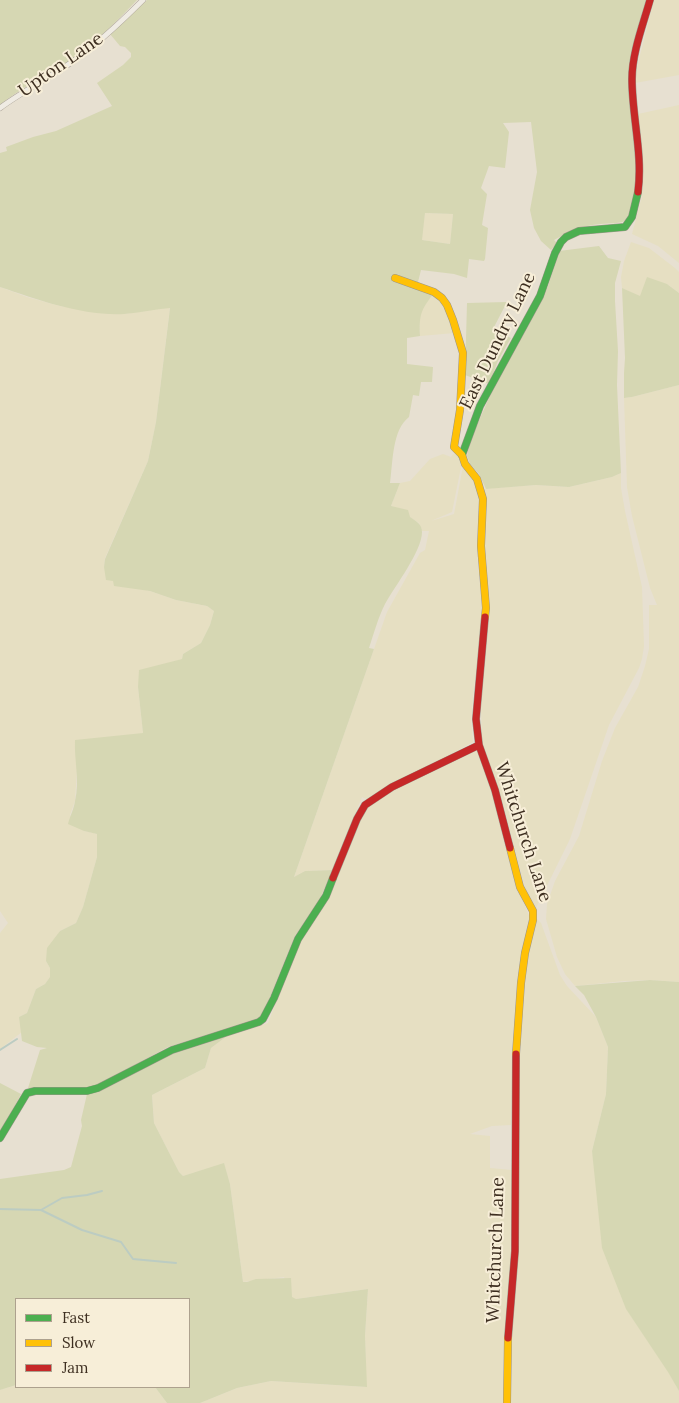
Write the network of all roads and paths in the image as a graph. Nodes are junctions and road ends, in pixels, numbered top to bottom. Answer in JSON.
{"nodes":[{"id":1,"x":143,"y":0,"type":"edge"},
{"id":2,"x":650,"y":0,"type":"edge"},
{"id":3,"x":0,"y":108,"type":"edge"},
{"id":4,"x":395,"y":278,"type":"dead end"},
{"id":5,"x":462,"y":455,"type":"junction"},
{"id":6,"x":479,"y":744,"type":"junction"},
{"id":7,"x":0,"y":1138,"type":"edge"},
{"id":8,"x":507,"y":1403,"type":"edge"}],
"edges":[{"from":1,"to":3,"type":"street","name":"Upton Lane"},
{"from":2,"to":5,"type":"street","name":"East Dundry Lane"},
{"from":4,"to":5,"type":"street","name":"Whitchurch Lane"},
{"from":5,"to":6,"type":"street","name":"Whitchurch Lane"},
{"from":6,"to":7,"type":"street"},
{"from":6,"to":8,"type":"street","name":"Whitchurch Lane"}]}
